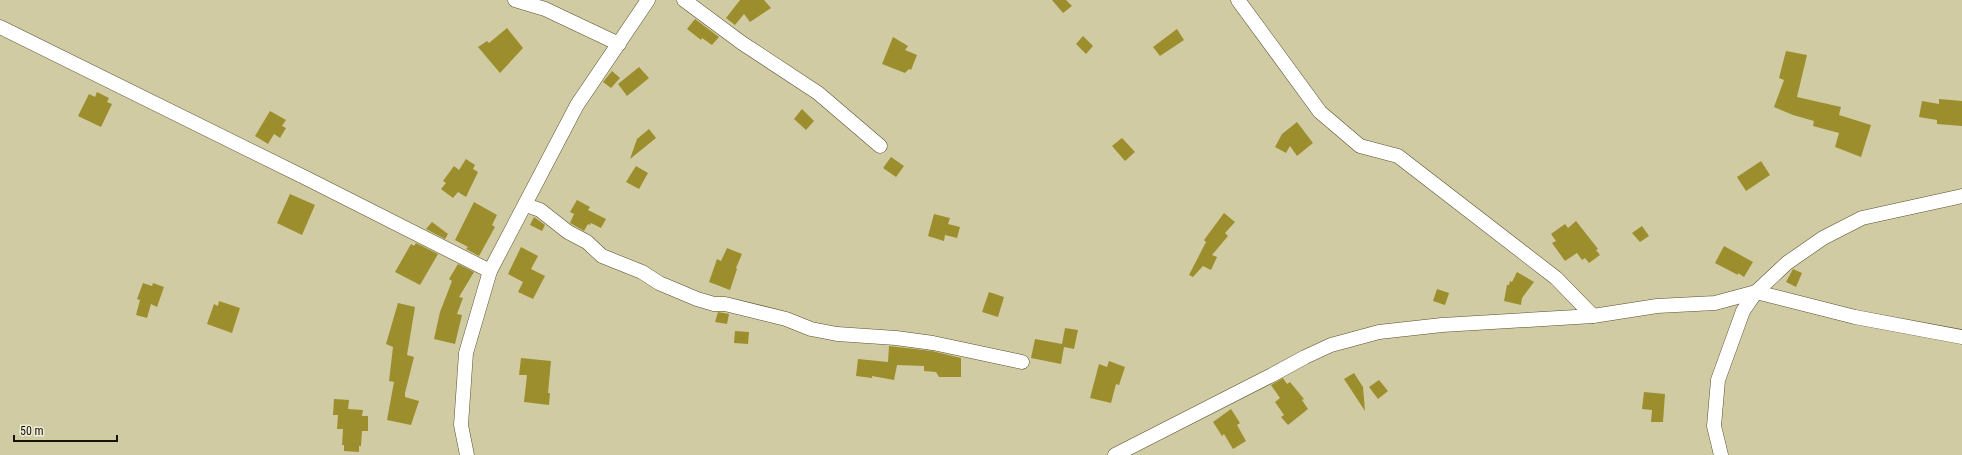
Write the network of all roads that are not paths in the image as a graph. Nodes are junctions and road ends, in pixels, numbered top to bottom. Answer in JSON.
{"nodes":[{"id":1,"x":515,"y":0,"type":"edge"},
{"id":2,"x":648,"y":0,"type":"edge"},
{"id":3,"x":684,"y":0,"type":"edge"},
{"id":4,"x":1238,"y":0,"type":"edge"},
{"id":5,"x":0,"y":26,"type":"edge"},
{"id":6,"x":619,"y":44,"type":"junction"},
{"id":7,"x":880,"y":146,"type":"dead end"},
{"id":8,"x":1962,"y":196,"type":"edge"},
{"id":9,"x":526,"y":205,"type":"junction"},
{"id":10,"x":490,"y":271,"type":"junction"},
{"id":11,"x":1756,"y":292,"type":"junction"},
{"id":12,"x":1593,"y":316,"type":"junction"},
{"id":13,"x":1962,"y":337,"type":"edge"},
{"id":14,"x":1022,"y":362,"type":"dead end"},
{"id":15,"x":467,"y":455,"type":"edge"},
{"id":16,"x":1115,"y":455,"type":"edge"},
{"id":17,"x":1721,"y":455,"type":"edge"}],
"edges":[{"from":1,"to":6,"type":"street"},
{"from":2,"to":6,"type":"street"},
{"from":3,"to":7,"type":"street"},
{"from":4,"to":12,"type":"street"},
{"from":5,"to":10,"type":"street"},
{"from":6,"to":9,"type":"street"},
{"from":8,"to":11,"type":"street"},
{"from":9,"to":10,"type":"street"},
{"from":9,"to":14,"type":"street"},
{"from":10,"to":15,"type":"street"},
{"from":11,"to":12,"type":"street"},
{"from":11,"to":13,"type":"street"},
{"from":11,"to":17,"type":"street"},
{"from":12,"to":16,"type":"street"}]}
